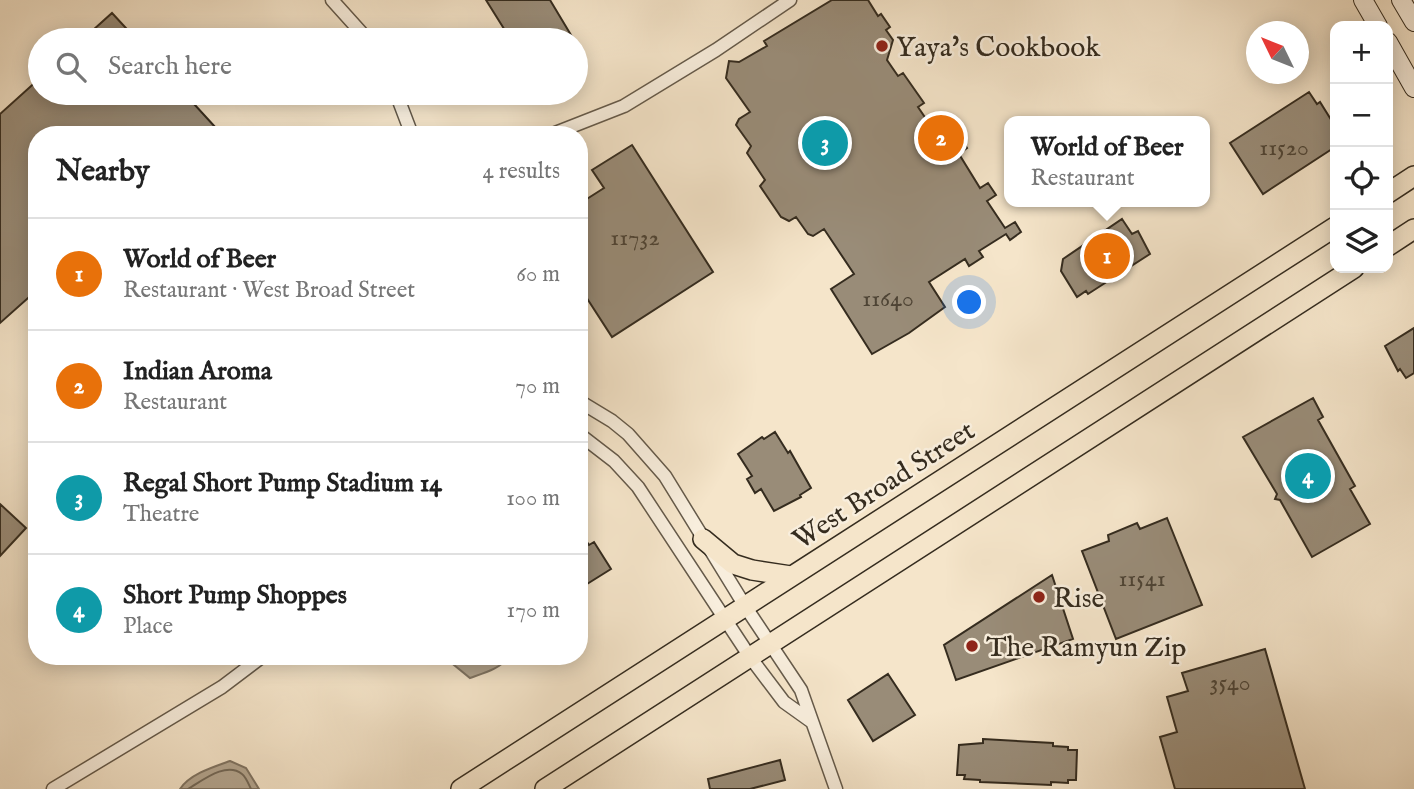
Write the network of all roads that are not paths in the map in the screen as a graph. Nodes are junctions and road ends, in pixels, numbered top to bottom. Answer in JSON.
{"nodes":[{"id":1,"x":332,"y":0,"type":"edge"},
{"id":2,"x":790,"y":0,"type":"edge"},
{"id":3,"x":1363,"y":0,"type":"edge"},
{"id":4,"x":1401,"y":0,"type":"edge"},
{"id":5,"x":1375,"y":21,"type":"edge"},
{"id":6,"x":1414,"y":22,"type":"edge"},
{"id":7,"x":357,"y":28,"type":"edge"},
{"id":8,"x":1393,"y":51,"type":"edge"},
{"id":9,"x":1414,"y":88,"type":"edge"},
{"id":10,"x":401,"y":105,"type":"edge"},
{"id":11,"x":409,"y":126,"type":"edge"},
{"id":12,"x":573,"y":126,"type":"edge"},
{"id":13,"x":1414,"y":176,"type":"edge"},
{"id":14,"x":1393,"y":190,"type":"edge"},
{"id":15,"x":1414,"y":229,"type":"edge"},
{"id":16,"x":1330,"y":230,"type":"edge"},
{"id":17,"x":1393,"y":243,"type":"edge"},
{"id":18,"x":1346,"y":273,"type":"edge"},
{"id":19,"x":588,"y":406,"type":"edge"},
{"id":20,"x":588,"y":441,"type":"edge"},
{"id":21,"x":703,"y":538,"type":"junction"},
{"id":22,"x":790,"y":576,"type":"junction"},
{"id":23,"x":745,"y":606,"type":"junction"},
{"id":24,"x":724,"y":618,"type":"junction"},
{"id":25,"x":771,"y":644,"type":"junction"},
{"id":26,"x":750,"y":657,"type":"junction"},
{"id":27,"x":251,"y":665,"type":"edge"},
{"id":28,"x":812,"y":723,"type":"junction"},
{"id":29,"x":53,"y":789,"type":"edge"},
{"id":30,"x":461,"y":789,"type":"edge"},
{"id":31,"x":545,"y":789,"type":"edge"},
{"id":32,"x":836,"y":789,"type":"edge"}],
"edges":[{"from":1,"to":7,"type":"street"},
{"from":2,"to":12,"type":"street"},
{"from":3,"to":5,"type":"main road"},
{"from":4,"to":6,"type":"main road"},
{"from":8,"to":9,"type":"main road"},
{"from":10,"to":11,"type":"street"},
{"from":13,"to":14,"type":"main road"},
{"from":15,"to":17,"type":"main road"},
{"from":16,"to":22,"type":"main road","name":"West Broad Street"},
{"from":18,"to":25,"type":"main road"},
{"from":19,"to":21,"type":"street"},
{"from":20,"to":24,"type":"street"},
{"from":21,"to":22,"type":"main road"},
{"from":21,"to":23,"type":"street"},
{"from":22,"to":23,"type":"main road","name":"West Broad Street"},
{"from":23,"to":24,"type":"main road","name":"West Broad Street"},
{"from":23,"to":25,"type":"street"},
{"from":24,"to":26,"type":"street"},
{"from":24,"to":30,"type":"main road","name":"West Broad Street"},
{"from":25,"to":26,"type":"main road"},
{"from":25,"to":28,"type":"street"},
{"from":26,"to":28,"type":"street"},
{"from":26,"to":31,"type":"main road"},
{"from":27,"to":29,"type":"street"},
{"from":28,"to":32,"type":"street"}]}
